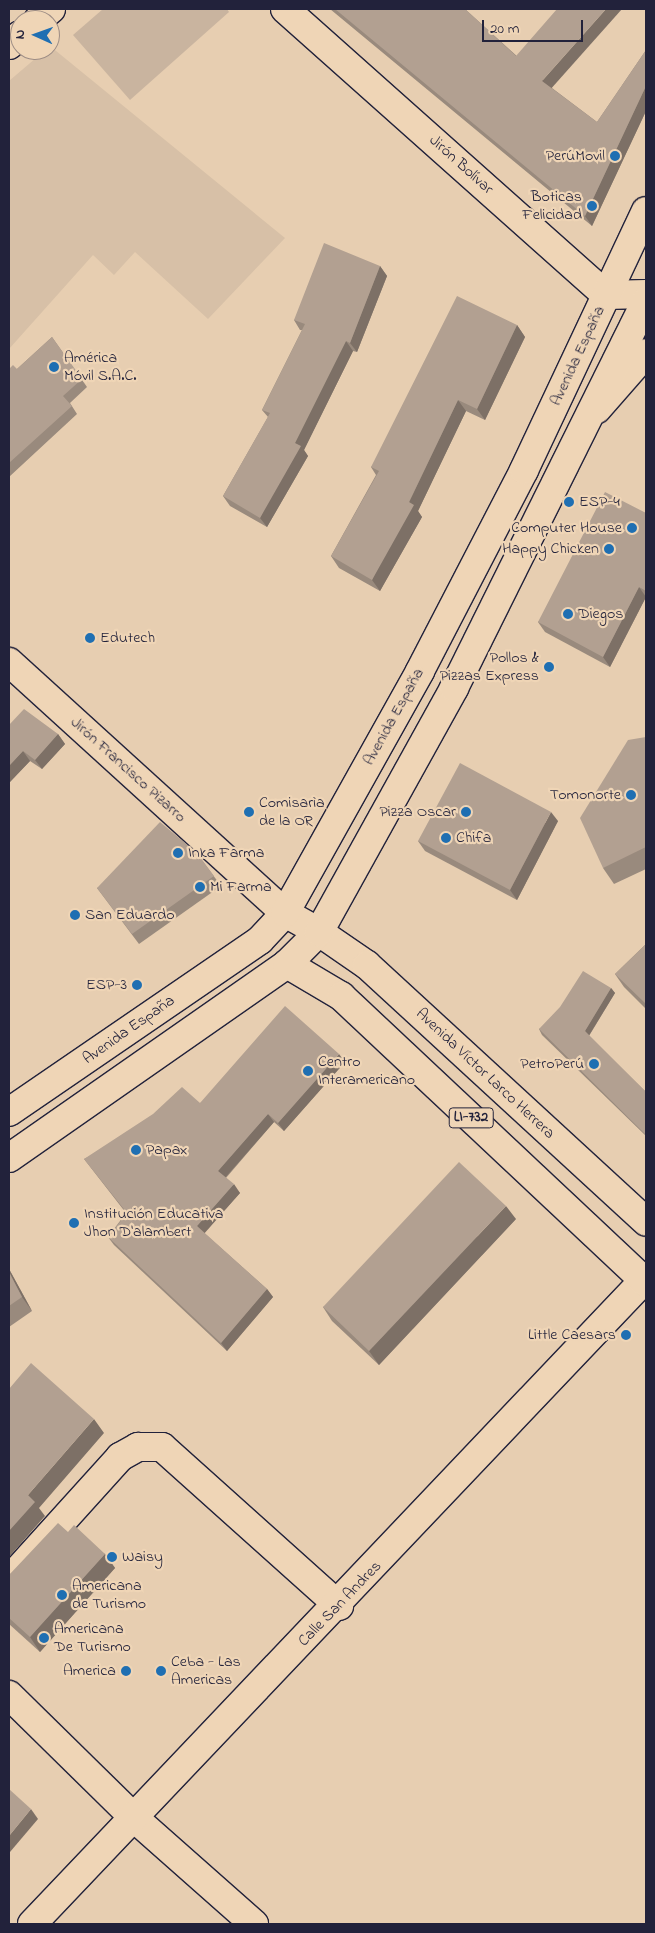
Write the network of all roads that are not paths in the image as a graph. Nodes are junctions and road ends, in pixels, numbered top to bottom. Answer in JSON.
{"nodes":[{"id":1,"x":286,"y":9,"type":"edge"},
{"id":2,"x":646,"y":211,"type":"edge"},
{"id":3,"x":646,"y":294,"type":"edge"},
{"id":4,"x":606,"y":295,"type":"junction"},
{"id":5,"x":646,"y":301,"type":"edge"},
{"id":6,"x":646,"y":353,"type":"edge"},
{"id":7,"x":585,"y":424,"type":"junction"},
{"id":8,"x":9,"y":662,"type":"edge"},
{"id":9,"x":285,"y":913,"type":"junction"},
{"id":10,"x":319,"y":932,"type":"junction"},
{"id":11,"x":287,"y":964,"type":"junction"},
{"id":12,"x":9,"y":1112,"type":"edge"},
{"id":13,"x":9,"y":1158,"type":"edge"},
{"id":14,"x":646,"y":1222,"type":"edge"},
{"id":15,"x":645,"y":1281,"type":"edge"},
{"id":16,"x":9,"y":1580,"type":"edge"},
{"id":17,"x":339,"y":1606,"type":"junction"},
{"id":18,"x":9,"y":1694,"type":"edge"},
{"id":19,"x":132,"y":1816,"type":"junction"},
{"id":20,"x":32,"y":1924,"type":"edge"},
{"id":21,"x":254,"y":1924,"type":"edge"}],
"edges":[{"from":1,"to":4,"type":"main road","name":"Jirón Bolívar"},
{"from":2,"to":4,"type":"main road","name":"Avenida España"},
{"from":3,"to":4,"type":"main road"},
{"from":4,"to":9,"type":"main road","name":"Avenida España"},
{"from":5,"to":7,"type":"main road"},
{"from":6,"to":7,"type":"main road"},
{"from":7,"to":10,"type":"main road"},
{"from":8,"to":9,"type":"main road","name":"Jirón Francisco Pizarro"},
{"from":9,"to":10,"type":"main road","name":"Jirón Francisco Pizarro"},
{"from":9,"to":12,"type":"main road","name":"Avenida España"},
{"from":10,"to":11,"type":"main road"},
{"from":10,"to":14,"type":"main road","name":"Avenida Víctor Larco Herrera","number":"LI-732"},
{"from":11,"to":13,"type":"main road"},
{"from":11,"to":15,"type":"main road","number":"LI-732"},
{"from":15,"to":17,"type":"main road","name":"Calle San Andres"},
{"from":16,"to":17,"type":"main road"},
{"from":17,"to":19,"type":"main road","name":"Calle San Andres"},
{"from":18,"to":19,"type":"main road"},
{"from":19,"to":20,"type":"main road","name":"Calle San Andres"},
{"from":19,"to":21,"type":"main road"}]}
